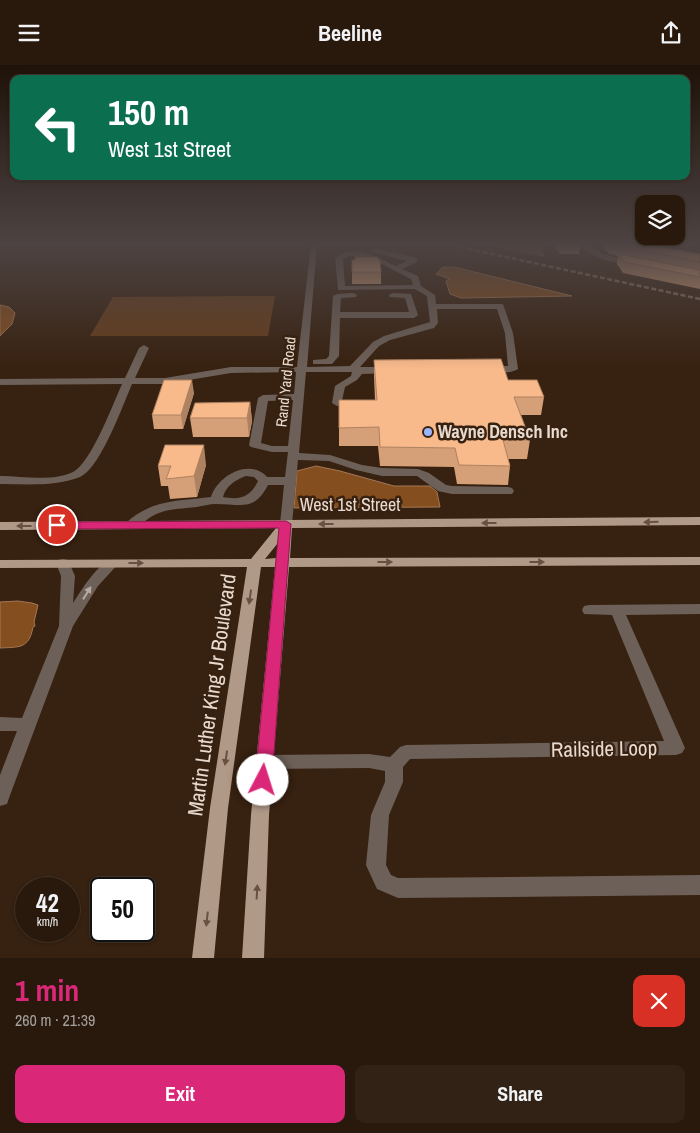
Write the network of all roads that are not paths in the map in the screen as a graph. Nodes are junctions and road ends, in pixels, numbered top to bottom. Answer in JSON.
{"nodes":[{"id":1,"x":310,"y":286,"type":"edge"},
{"id":2,"x":341,"y":286,"type":"edge"},
{"id":3,"x":417,"y":287,"type":"joint"},
{"id":4,"x":433,"y":307,"type":"junction"},
{"id":5,"x":336,"y":315,"type":"junction"},
{"id":6,"x":144,"y":348,"type":"dead end"},
{"id":7,"x":303,"y":366,"type":"junction"},
{"id":8,"x":474,"y":369,"type":"edge"},
{"id":9,"x":356,"y":370,"type":"junction"},
{"id":10,"x":396,"y":370,"type":"edge"},
{"id":11,"x":0,"y":382,"type":"edge"},
{"id":12,"x":128,"y":382,"type":"junction"},
{"id":13,"x":299,"y":397,"type":"junction"},
{"id":14,"x":338,"y":403,"type":"edge"},
{"id":15,"x":293,"y":452,"type":"junction"},
{"id":16,"x":0,"y":480,"type":"edge"},
{"id":17,"x":264,"y":481,"type":"junction"},
{"id":18,"x":290,"y":481,"type":"junction"},
{"id":19,"x":508,"y":491,"type":"dead end"},
{"id":20,"x":216,"y":500,"type":"junction"},
{"id":21,"x":700,"y":521,"type":"edge"},
{"id":22,"x":286,"y":524,"type":"junction"},
{"id":23,"x":132,"y":525,"type":"junction"},
{"id":24,"x":0,"y":526,"type":"edge"},
{"id":25,"x":255,"y":562,"type":"junction"},
{"id":26,"x":284,"y":562,"type":"junction"},
{"id":27,"x":64,"y":563,"type":"junction"},
{"id":28,"x":112,"y":563,"type":"junction"},
{"id":29,"x":699,"y":563,"type":"edge"},
{"id":30,"x":0,"y":564,"type":"edge"},
{"id":31,"x":700,"y":609,"type":"edge"},
{"id":32,"x":589,"y":610,"type":"dead end"},
{"id":33,"x":617,"y":610,"type":"junction"},
{"id":34,"x":66,"y":626,"type":"junction"},
{"id":35,"x":0,"y":725,"type":"edge"},
{"id":36,"x":28,"y":725,"type":"junction"},
{"id":37,"x":265,"y":762,"type":"junction"},
{"id":38,"x":394,"y":765,"type":"junction"},
{"id":39,"x":2,"y":788,"type":"edge"},
{"id":40,"x":700,"y":885,"type":"edge"},
{"id":41,"x":203,"y":958,"type":"edge"},
{"id":42,"x":253,"y":958,"type":"edge"}],
"edges":[{"from":1,"to":7,"type":"street","name":"Rand Yard Road"},
{"from":2,"to":3,"type":"street"},
{"from":3,"to":4,"type":"street"},
{"from":4,"to":8,"type":"street"},
{"from":4,"to":9,"type":"street"},
{"from":5,"to":5,"type":"street"},
{"from":5,"to":7,"type":"street"},
{"from":6,"to":12,"type":"street"},
{"from":7,"to":9,"type":"street"},
{"from":7,"to":12,"type":"street"},
{"from":7,"to":13,"type":"street","name":"Rand Yard Road"},
{"from":9,"to":10,"type":"street"},
{"from":9,"to":14,"type":"street"},
{"from":11,"to":12,"type":"street"},
{"from":12,"to":16,"type":"street"},
{"from":13,"to":15,"type":"street","name":"Rand Yard Road"},
{"from":13,"to":15,"type":"street"},
{"from":15,"to":18,"type":"street","name":"Rand Yard Road"},
{"from":15,"to":19,"type":"street"},
{"from":17,"to":18,"type":"street"},
{"from":17,"to":20,"type":"street"},
{"from":17,"to":20,"type":"street"},
{"from":18,"to":22,"type":"street","name":"Rand Yard Road"},
{"from":20,"to":23,"type":"street"},
{"from":21,"to":22,"type":"main road","name":"West 1st Street","one_way":true},
{"from":22,"to":23,"type":"main road","name":"West 1st Street"},
{"from":22,"to":25,"type":"main road","name":"Martin Luther King Jr Boulevard"},
{"from":22,"to":26,"type":"main road"},
{"from":23,"to":24,"type":"main road","name":"West 1st Street","one_way":true},
{"from":25,"to":26,"type":"main road"},
{"from":28,"to":25,"type":"main road","one_way":true},
{"from":25,"to":41,"type":"main road","name":"Martin Luther King Jr Boulevard","one_way":true},
{"from":26,"to":29,"type":"main road","one_way":true},
{"from":26,"to":37,"type":"main road"},
{"from":27,"to":28,"type":"main road"},
{"from":27,"to":30,"type":"main road"},
{"from":27,"to":34,"type":"street"},
{"from":34,"to":28,"type":"street","one_way":true},
{"from":31,"to":33,"type":"street"},
{"from":32,"to":33,"type":"street"},
{"from":33,"to":38,"type":"street","name":"Railside Loop"},
{"from":34,"to":36,"type":"street"},
{"from":35,"to":36,"type":"street"},
{"from":36,"to":39,"type":"street"},
{"from":37,"to":38,"type":"street"},
{"from":42,"to":37,"type":"main road","one_way":true},
{"from":38,"to":40,"type":"street"}]}
